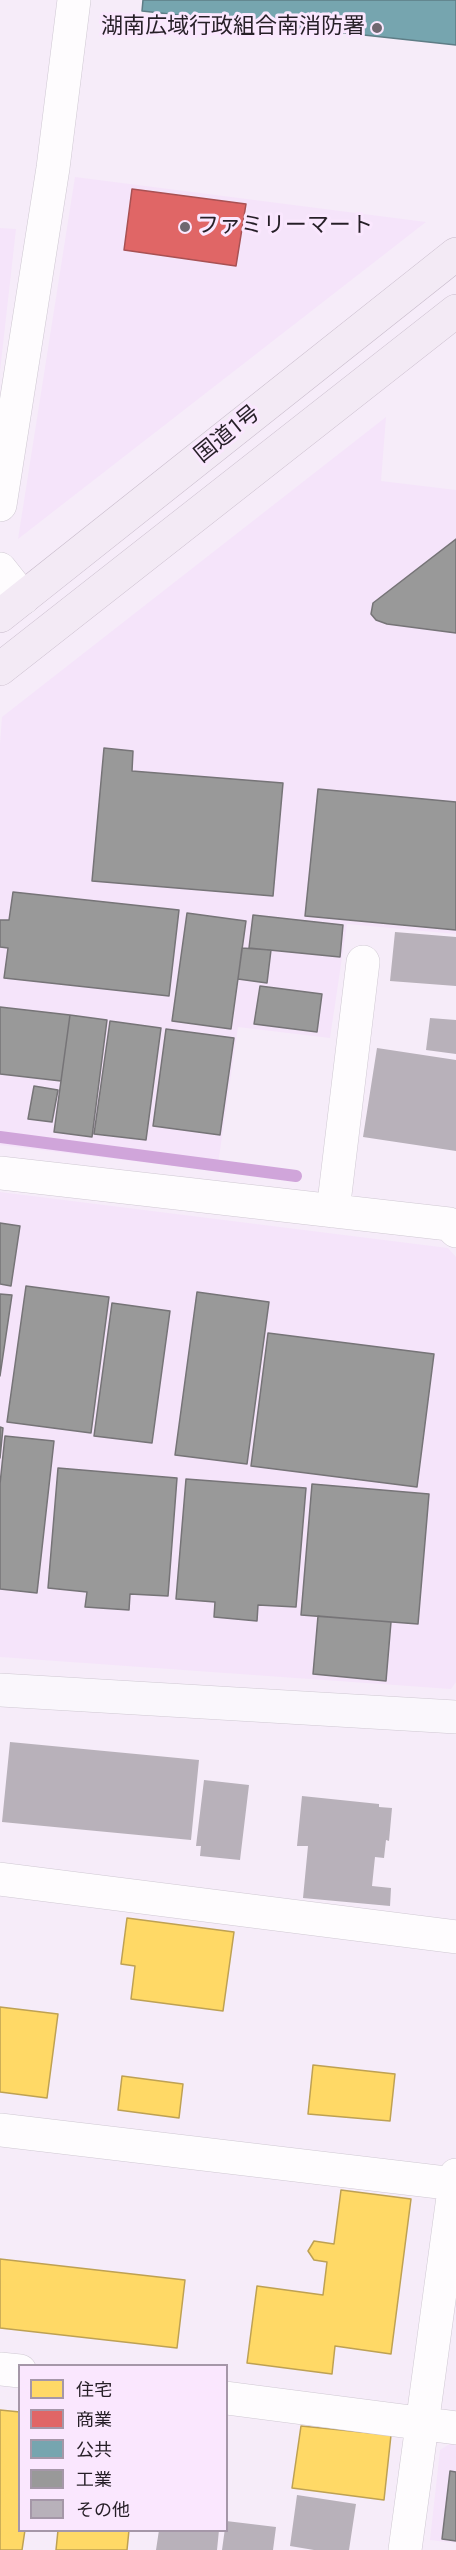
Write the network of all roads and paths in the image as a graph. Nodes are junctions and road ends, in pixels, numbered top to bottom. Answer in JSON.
{"nodes":[{"id":1,"x":74,"y":0,"type":"edge"},
{"id":2,"x":456,"y":254,"type":"edge"},
{"id":3,"x":456,"y":311,"type":"edge"},
{"id":4,"x":0,"y":505,"type":"edge"},
{"id":5,"x":0,"y":569,"type":"edge"},
{"id":6,"x":11,"y":607,"type":"edge"},
{"id":7,"x":0,"y":669,"type":"edge"},
{"id":8,"x":363,"y":962,"type":"dead end"},
{"id":9,"x":0,"y":1173,"type":"edge"},
{"id":10,"x":333,"y":1211,"type":"junction"},
{"id":11,"x":456,"y":1231,"type":"edge"},
{"id":12,"x":0,"y":1690,"type":"edge"},
{"id":13,"x":456,"y":1717,"type":"edge"},
{"id":14,"x":0,"y":1879,"type":"edge"},
{"id":15,"x":456,"y":1937,"type":"edge"},
{"id":16,"x":0,"y":2130,"type":"edge"},
{"id":17,"x":456,"y":2181,"type":"edge"},
{"id":18,"x":0,"y":2369,"type":"edge"},
{"id":19,"x":18,"y":2371,"type":"edge"},
{"id":20,"x":228,"y":2398,"type":"edge"},
{"id":21,"x":421,"y":2424,"type":"junction"},
{"id":22,"x":456,"y":2428,"type":"edge"},
{"id":23,"x":405,"y":2550,"type":"edge"}],
"edges":[{"from":1,"to":4,"type":"street"},
{"from":2,"to":6,"type":"highway","name":"国道1号"},
{"from":3,"to":7,"type":"highway","name":"国道1号"},
{"from":5,"to":6,"type":"street"},
{"from":8,"to":10,"type":"street"},
{"from":9,"to":10,"type":"street"},
{"from":10,"to":11,"type":"street"},
{"from":12,"to":13,"type":"street"},
{"from":14,"to":15,"type":"street"},
{"from":16,"to":17,"type":"street"},
{"from":17,"to":21,"type":"street"},
{"from":18,"to":19,"type":"street"},
{"from":20,"to":21,"type":"street"},
{"from":21,"to":22,"type":"street"},
{"from":21,"to":23,"type":"street"}]}
